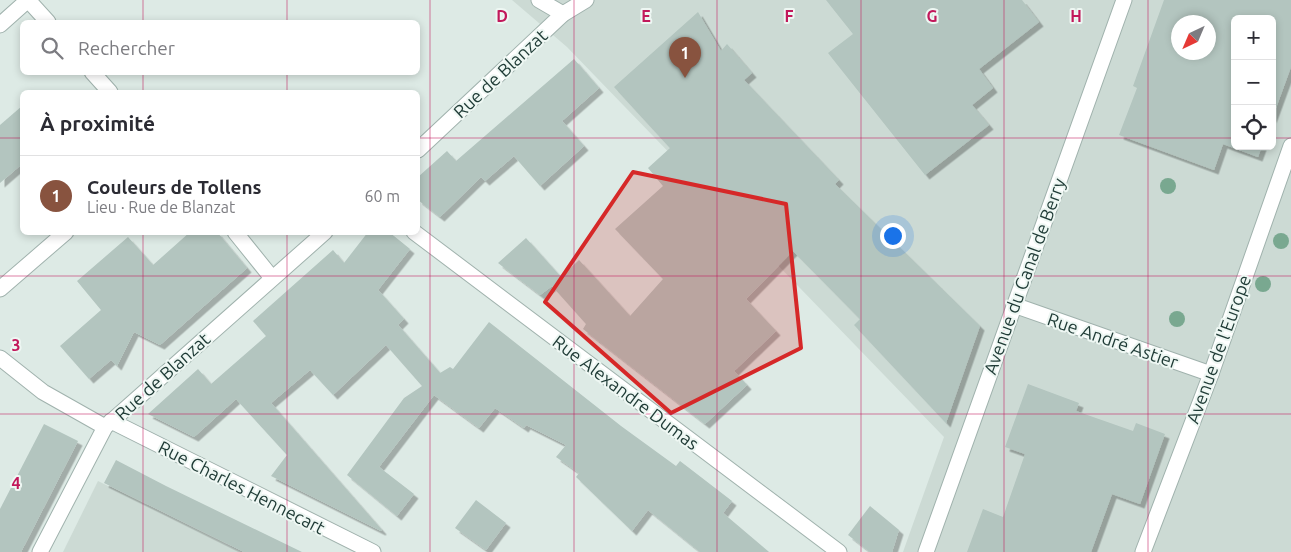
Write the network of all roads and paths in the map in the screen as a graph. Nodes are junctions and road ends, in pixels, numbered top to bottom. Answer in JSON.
{"nodes":[{"id":1,"x":28,"y":0,"type":"edge"},
{"id":2,"x":539,"y":0,"type":"edge"},
{"id":3,"x":586,"y":0,"type":"edge"},
{"id":4,"x":1124,"y":0,"type":"edge"},
{"id":5,"x":563,"y":14,"type":"junction"},
{"id":6,"x":46,"y":20,"type":"edge"},
{"id":7,"x":0,"y":25,"type":"edge"},
{"id":8,"x":95,"y":75,"type":"edge"},
{"id":9,"x":108,"y":90,"type":"edge"},
{"id":10,"x":1291,"y":146,"type":"edge"},
{"id":11,"x":420,"y":148,"type":"edge"},
{"id":12,"x":63,"y":235,"type":"edge"},
{"id":13,"x":237,"y":235,"type":"edge"},
{"id":14,"x":322,"y":235,"type":"edge"},
{"id":15,"x":418,"y":235,"type":"edge"},
{"id":16,"x":272,"y":278,"type":"junction"},
{"id":17,"x":0,"y":289,"type":"edge"},
{"id":18,"x":1014,"y":305,"type":"junction"},
{"id":19,"x":0,"y":358,"type":"edge"},
{"id":20,"x":1211,"y":374,"type":"junction"},
{"id":21,"x":108,"y":424,"type":"junction"},
{"id":22,"x":40,"y":552,"type":"edge"},
{"id":23,"x":373,"y":552,"type":"edge"},
{"id":24,"x":839,"y":552,"type":"edge"},
{"id":25,"x":926,"y":552,"type":"edge"},
{"id":26,"x":1143,"y":552,"type":"edge"}],
"edges":[{"from":1,"to":6,"type":"street"},
{"from":1,"to":7,"type":"street"},
{"from":2,"to":5,"type":"street"},
{"from":3,"to":5,"type":"street","name":"Rue de Blanzat"},
{"from":4,"to":18,"type":"street","name":"Avenue du Canal de Berry"},
{"from":5,"to":11,"type":"street","name":"Rue de Blanzat"},
{"from":8,"to":9,"type":"street"},
{"from":10,"to":20,"type":"street","name":"Avenue de l'Europe"},
{"from":12,"to":17,"type":"street"},
{"from":13,"to":16,"type":"street"},
{"from":14,"to":16,"type":"street","name":"Rue de Blanzat"},
{"from":15,"to":24,"type":"street","name":"Rue Alexandre Dumas"},
{"from":16,"to":21,"type":"street","name":"Rue de Blanzat"},
{"from":18,"to":20,"type":"street","name":"Rue André Astier"},
{"from":18,"to":25,"type":"street","name":"Avenue du Canal de Berry"},
{"from":19,"to":21,"type":"street","name":"Rue Charles Hennecart"},
{"from":20,"to":26,"type":"street","name":"Avenue de l'Europe"},
{"from":21,"to":22,"type":"street","name":"Rue de Blanzat"},
{"from":21,"to":23,"type":"street","name":"Rue Charles Hennecart"}]}
